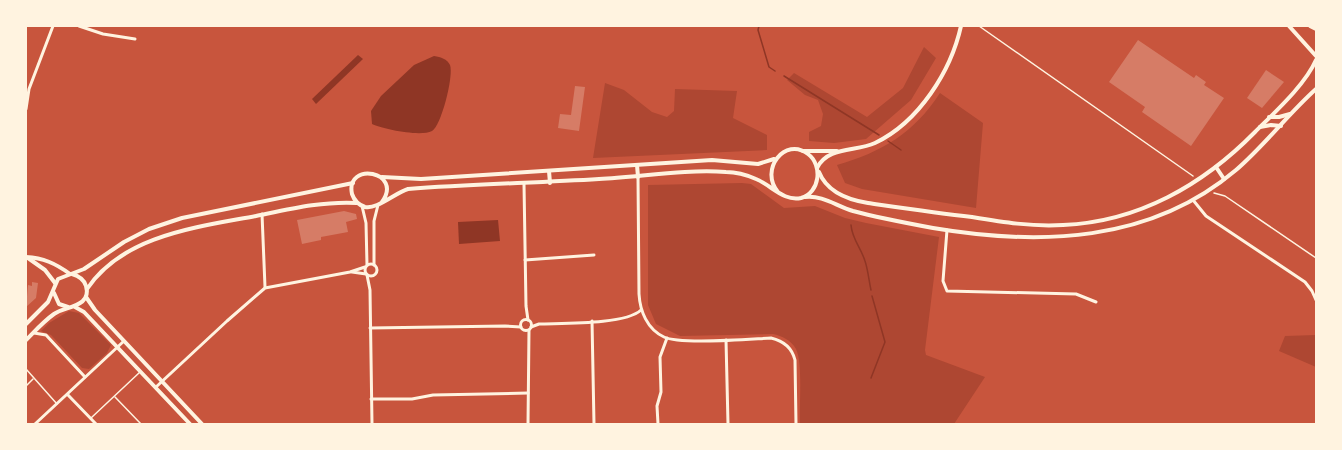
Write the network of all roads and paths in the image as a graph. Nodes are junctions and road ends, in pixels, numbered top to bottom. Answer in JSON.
{"nodes":[{"id":1,"x":53,"y":26,"type":"edge"},
{"id":2,"x":79,"y":26,"type":"edge"},
{"id":3,"x":961,"y":26,"type":"edge"},
{"id":4,"x":979,"y":26,"type":"edge"},
{"id":5,"x":1289,"y":26,"type":"edge"},
{"id":6,"x":1310,"y":26,"type":"edge"},
{"id":7,"x":1317,"y":29,"type":"edge"},
{"id":8,"x":135,"y":39,"type":"dead end"},
{"id":9,"x":1317,"y":58,"type":"edge"},
{"id":10,"x":27,"y":89,"type":"edge"},
{"id":11,"x":1317,"y":89,"type":"edge"},
{"id":12,"x":26,"y":110,"type":"edge"},
{"id":13,"x":1293,"y":112,"type":"junction"},
{"id":14,"x":1269,"y":117,"type":"junction"},
{"id":15,"x":1281,"y":126,"type":"junction"},
{"id":16,"x":1260,"y":128,"type":"junction"},
{"id":17,"x":802,"y":151,"type":"junction"},
{"id":18,"x":842,"y":151,"type":"junction"},
{"id":19,"x":777,"y":158,"type":"junction"},
{"id":20,"x":637,"y":165,"type":"junction"},
{"id":21,"x":1216,"y":167,"type":"junction"},
{"id":22,"x":818,"y":168,"type":"junction"},
{"id":23,"x":549,"y":171,"type":"junction"},
{"id":24,"x":381,"y":177,"type":"junction"},
{"id":25,"x":638,"y":177,"type":"junction"},
{"id":26,"x":1224,"y":179,"type":"junction"},
{"id":27,"x":1198,"y":181,"type":"junction"},
{"id":28,"x":353,"y":183,"type":"junction"},
{"id":29,"x":550,"y":183,"type":"junction"},
{"id":30,"x":524,"y":184,"type":"junction"},
{"id":31,"x":1212,"y":189,"type":"junction"},
{"id":32,"x":778,"y":192,"type":"junction"},
{"id":33,"x":804,"y":197,"type":"junction"},
{"id":34,"x":1193,"y":200,"type":"junction"},
{"id":35,"x":380,"y":203,"type":"junction"},
{"id":36,"x":360,"y":204,"type":"junction"},
{"id":37,"x":262,"y":214,"type":"junction"},
{"id":38,"x":947,"y":230,"type":"junction"},
{"id":39,"x":594,"y":255,"type":"dead end"},
{"id":40,"x":27,"y":257,"type":"edge"},
{"id":41,"x":1317,"y":258,"type":"edge"},
{"id":42,"x":525,"y":260,"type":"junction"},
{"id":43,"x":374,"y":265,"type":"junction"},
{"id":44,"x":366,"y":266,"type":"junction"},
{"id":45,"x":350,"y":272,"type":"junction"},
{"id":46,"x":71,"y":274,"type":"junction"},
{"id":47,"x":367,"y":275,"type":"junction"},
{"id":48,"x":374,"y":275,"type":"junction"},
{"id":49,"x":54,"y":286,"type":"junction"},
{"id":50,"x":265,"y":288,"type":"junction"},
{"id":51,"x":87,"y":289,"type":"junction"},
{"id":52,"x":370,"y":290,"type":"junction"},
{"id":53,"x":86,"y":297,"type":"junction"},
{"id":54,"x":1316,"y":300,"type":"edge"},
{"id":55,"x":1096,"y":302,"type":"dead end"},
{"id":56,"x":526,"y":306,"type":"junction"},
{"id":57,"x":73,"y":307,"type":"junction"},
{"id":58,"x":641,"y":310,"type":"junction"},
{"id":59,"x":522,"y":321,"type":"junction"},
{"id":60,"x":592,"y":321,"type":"junction"},
{"id":61,"x":26,"y":324,"type":"edge"},
{"id":62,"x":505,"y":326,"type":"junction"},
{"id":63,"x":527,"y":326,"type":"junction"},
{"id":64,"x":370,"y":328,"type":"junction"},
{"id":65,"x":33,"y":333,"type":"junction"},
{"id":66,"x":667,"y":338,"type":"junction"},
{"id":67,"x":26,"y":340,"type":"edge"},
{"id":68,"x":726,"y":340,"type":"junction"},
{"id":69,"x":124,"y":341,"type":"junction"},
{"id":70,"x":117,"y":347,"type":"junction"},
{"id":71,"x":26,"y":369,"type":"edge"},
{"id":72,"x":141,"y":372,"type":"junction"},
{"id":73,"x":85,"y":377,"type":"junction"},
{"id":74,"x":34,"y":378,"type":"junction"},
{"id":75,"x":162,"y":381,"type":"junction"},
{"id":76,"x":26,"y":386,"type":"edge"},
{"id":77,"x":156,"y":387,"type":"junction"},
{"id":78,"x":528,"y":393,"type":"junction"},
{"id":79,"x":69,"y":394,"type":"junction"},
{"id":80,"x":115,"y":396,"type":"junction"},
{"id":81,"x":371,"y":399,"type":"junction"},
{"id":82,"x":58,"y":404,"type":"junction"},
{"id":83,"x":91,"y":418,"type":"junction"},
{"id":84,"x":35,"y":424,"type":"edge"},
{"id":85,"x":96,"y":424,"type":"edge"},
{"id":86,"x":141,"y":424,"type":"edge"},
{"id":87,"x":190,"y":424,"type":"edge"},
{"id":88,"x":202,"y":424,"type":"edge"},
{"id":89,"x":372,"y":424,"type":"edge"},
{"id":90,"x":528,"y":424,"type":"edge"},
{"id":91,"x":594,"y":424,"type":"edge"},
{"id":92,"x":658,"y":424,"type":"edge"},
{"id":93,"x":728,"y":424,"type":"edge"},
{"id":94,"x":796,"y":424,"type":"edge"}],
"edges":[{"from":1,"to":10,"type":"street"},
{"from":2,"to":8,"type":"street"},
{"from":3,"to":18,"type":"main road"},
{"from":4,"to":27,"type":"path"},
{"from":5,"to":9,"type":"main road"},
{"from":6,"to":7,"type":"main road"},
{"from":9,"to":14,"type":"main road"},
{"from":10,"to":12,"type":"street"},
{"from":11,"to":13,"type":"main road"},
{"from":13,"to":14,"type":"main road"},
{"from":13,"to":15,"type":"main road"},
{"from":14,"to":16,"type":"main road"},
{"from":15,"to":16,"type":"main road"},
{"from":15,"to":26,"type":"main road"},
{"from":16,"to":21,"type":"main road"},
{"from":17,"to":18,"type":"main road"},
{"from":17,"to":19,"type":"main road"},
{"from":17,"to":22,"type":"main road"},
{"from":18,"to":22,"type":"main road"},
{"from":19,"to":20,"type":"main road"},
{"from":19,"to":32,"type":"main road"},
{"from":20,"to":23,"type":"main road"},
{"from":20,"to":25,"type":"main road"},
{"from":21,"to":26,"type":"main road"},
{"from":21,"to":27,"type":"main road"},
{"from":22,"to":27,"type":"main road"},
{"from":22,"to":33,"type":"main road"},
{"from":23,"to":24,"type":"main road"},
{"from":23,"to":29,"type":"main road"},
{"from":24,"to":28,"type":"main road"},
{"from":24,"to":35,"type":"main road"},
{"from":25,"to":29,"type":"main road"},
{"from":25,"to":32,"type":"main road"},
{"from":25,"to":58,"type":"street"},
{"from":26,"to":31,"type":"main road"},
{"from":28,"to":36,"type":"main road"},
{"from":28,"to":46,"type":"main road"},
{"from":29,"to":30,"type":"main road"},
{"from":30,"to":35,"type":"main road"},
{"from":30,"to":42,"type":"street"},
{"from":31,"to":34,"type":"main road"},
{"from":31,"to":41,"type":"path"},
{"from":32,"to":33,"type":"main road"},
{"from":33,"to":38,"type":"main road"},
{"from":34,"to":38,"type":"main road"},
{"from":34,"to":54,"type":"street"},
{"from":35,"to":36,"type":"main road"},
{"from":35,"to":43,"type":"street"},
{"from":36,"to":37,"type":"main road"},
{"from":36,"to":44,"type":"street"},
{"from":37,"to":50,"type":"street"},
{"from":37,"to":51,"type":"main road"},
{"from":38,"to":55,"type":"street"},
{"from":39,"to":42,"type":"street"},
{"from":40,"to":46,"type":"main road"},
{"from":40,"to":49,"type":"main road"},
{"from":42,"to":56,"type":"street"},
{"from":43,"to":44,"type":"street"},
{"from":43,"to":48,"type":"street"},
{"from":44,"to":45,"type":"street"},
{"from":44,"to":47,"type":"street"},
{"from":45,"to":47,"type":"street"},
{"from":45,"to":50,"type":"street"},
{"from":46,"to":49,"type":"main road"},
{"from":46,"to":51,"type":"main road"},
{"from":47,"to":48,"type":"street"},
{"from":47,"to":52,"type":"street"},
{"from":48,"to":52,"type":"street"},
{"from":49,"to":57,"type":"main road"},
{"from":49,"to":61,"type":"main road"},
{"from":50,"to":75,"type":"street"},
{"from":51,"to":53,"type":"main road"},
{"from":52,"to":64,"type":"street"},
{"from":53,"to":57,"type":"main road"},
{"from":53,"to":69,"type":"main road"},
{"from":56,"to":59,"type":"street"},
{"from":56,"to":63,"type":"street"},
{"from":57,"to":65,"type":"main road"},
{"from":57,"to":70,"type":"main road"},
{"from":58,"to":60,"type":"street"},
{"from":58,"to":66,"type":"street"},
{"from":59,"to":62,"type":"street"},
{"from":59,"to":63,"type":"street"},
{"from":59,"to":63,"type":"street"},
{"from":60,"to":63,"type":"street"},
{"from":60,"to":91,"type":"street"},
{"from":62,"to":63,"type":"street"},
{"from":62,"to":64,"type":"street"},
{"from":63,"to":78,"type":"street"},
{"from":64,"to":81,"type":"street"},
{"from":65,"to":67,"type":"main road"},
{"from":65,"to":73,"type":"street"},
{"from":66,"to":68,"type":"street"},
{"from":66,"to":92,"type":"street"},
{"from":68,"to":93,"type":"street"},
{"from":68,"to":94,"type":"street"},
{"from":69,"to":70,"type":"street"},
{"from":69,"to":75,"type":"main road"},
{"from":70,"to":72,"type":"main road"},
{"from":70,"to":73,"type":"street"},
{"from":71,"to":74,"type":"lane"},
{"from":72,"to":77,"type":"main road"},
{"from":72,"to":80,"type":"lane"},
{"from":73,"to":79,"type":"street"},
{"from":74,"to":76,"type":"lane"},
{"from":74,"to":82,"type":"lane"},
{"from":75,"to":77,"type":"street"},
{"from":75,"to":88,"type":"main road"},
{"from":77,"to":87,"type":"main road"},
{"from":78,"to":81,"type":"street"},
{"from":78,"to":90,"type":"street"},
{"from":79,"to":82,"type":"street"},
{"from":79,"to":83,"type":"street"},
{"from":80,"to":83,"type":"lane"},
{"from":80,"to":86,"type":"lane"},
{"from":81,"to":89,"type":"street"},
{"from":82,"to":84,"type":"street"},
{"from":83,"to":85,"type":"street"}]}
